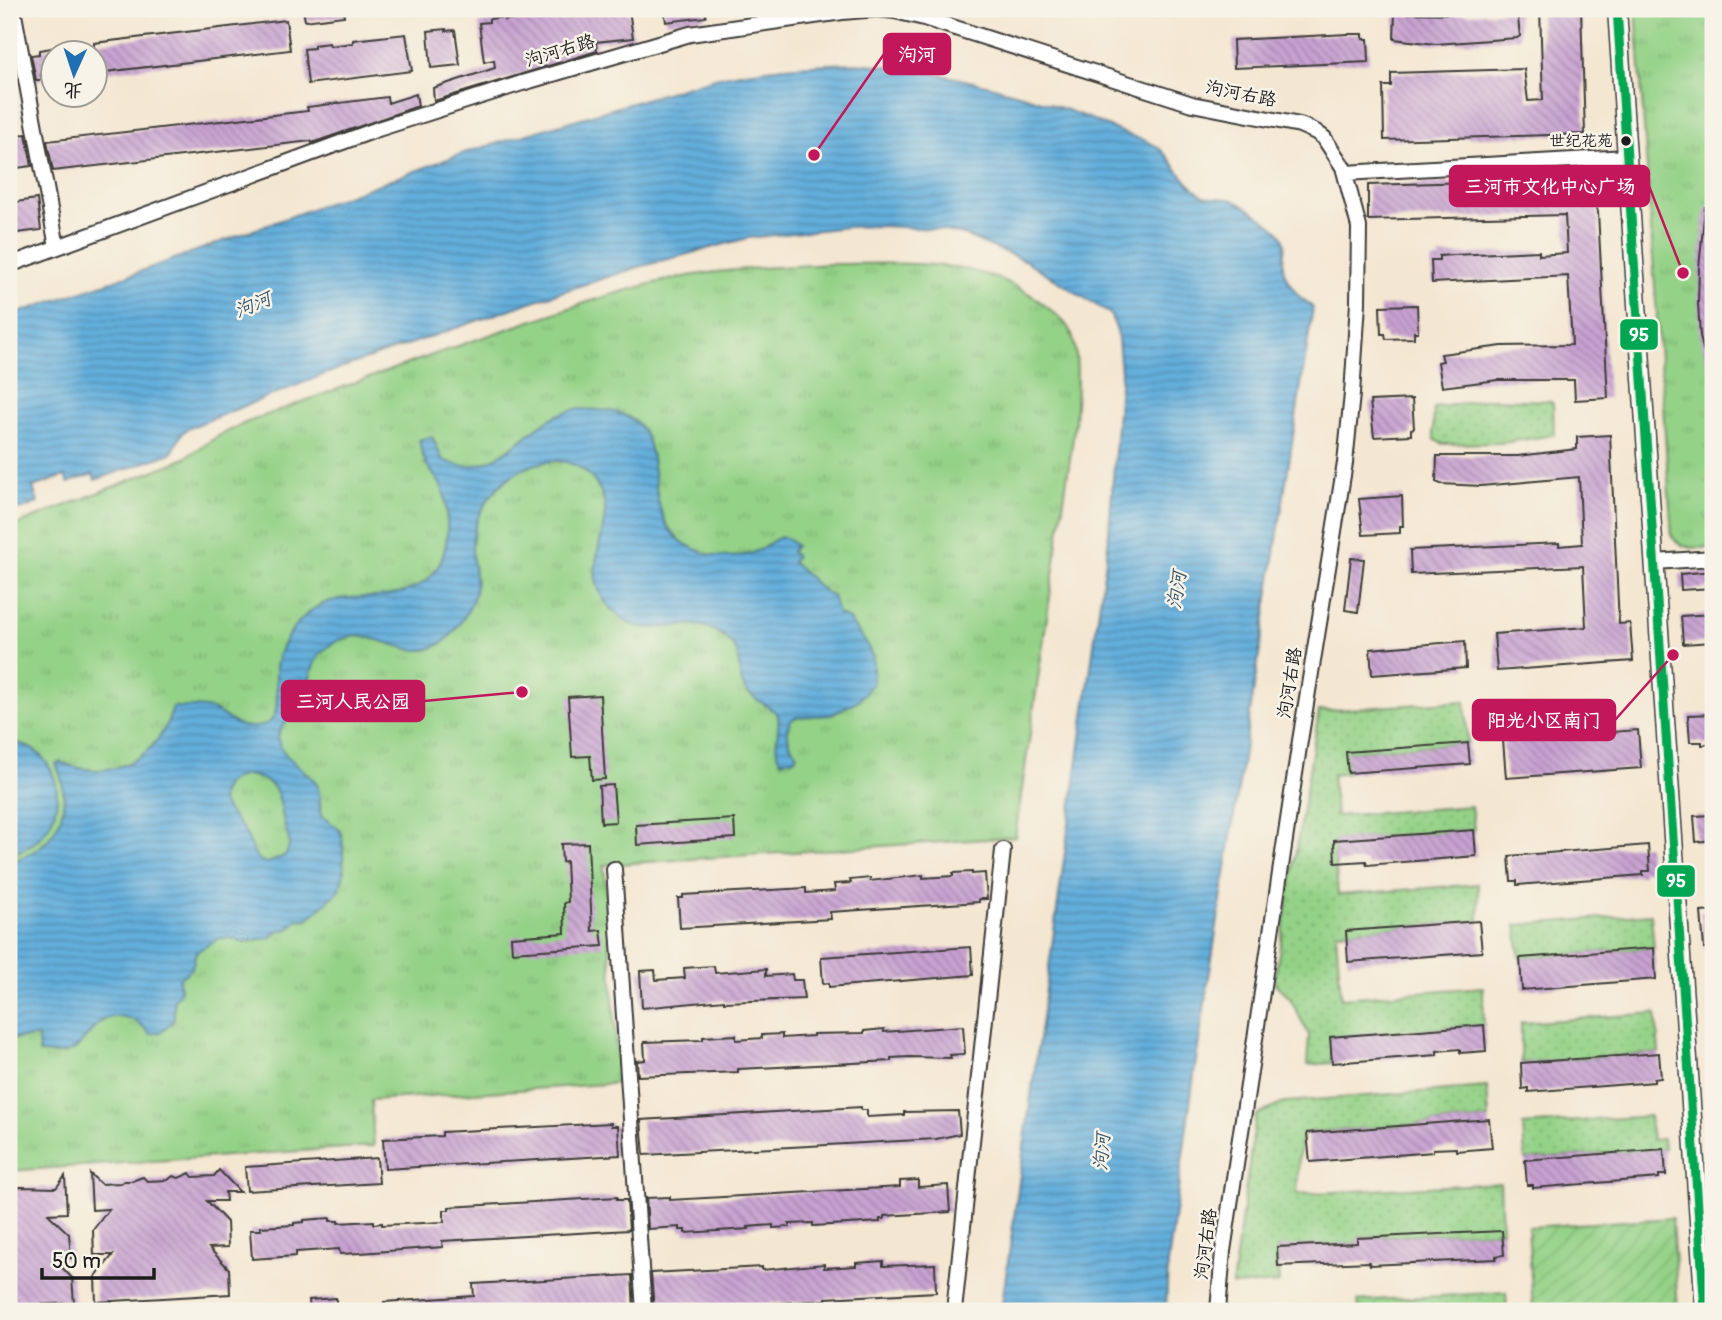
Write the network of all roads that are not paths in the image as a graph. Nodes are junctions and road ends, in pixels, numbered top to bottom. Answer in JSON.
{"nodes":[{"id":1,"x":13,"y":9,"type":"edge"},
{"id":2,"x":1617,"y":9,"type":"edge"},
{"id":3,"x":1627,"y":157,"type":"junction"},
{"id":4,"x":1345,"y":173,"type":"junction"},
{"id":5,"x":57,"y":247,"type":"junction"},
{"id":6,"x":9,"y":265,"type":"edge"},
{"id":7,"x":1713,"y":558,"type":"edge"},
{"id":8,"x":1655,"y":562,"type":"junction"},
{"id":9,"x":1003,"y":850,"type":"dead end"},
{"id":10,"x":614,"y":869,"type":"dead end"},
{"id":11,"x":644,"y":1311,"type":"edge"},
{"id":12,"x":954,"y":1311,"type":"edge"},
{"id":13,"x":1218,"y":1311,"type":"edge"},
{"id":14,"x":1705,"y":1311,"type":"edge"}],
"edges":[{"from":1,"to":5,"type":"street"},
{"from":2,"to":3,"type":"street"},
{"from":3,"to":4,"type":"street"},
{"from":3,"to":8,"type":"street"},
{"from":4,"to":5,"type":"street","name":"泃河右路"},
{"from":4,"to":13,"type":"street","name":"泃河右路"},
{"from":5,"to":6,"type":"street","name":"泃河右路"},
{"from":7,"to":8,"type":"street"},
{"from":8,"to":14,"type":"street"},
{"from":9,"to":12,"type":"street"},
{"from":10,"to":11,"type":"street"}]}
